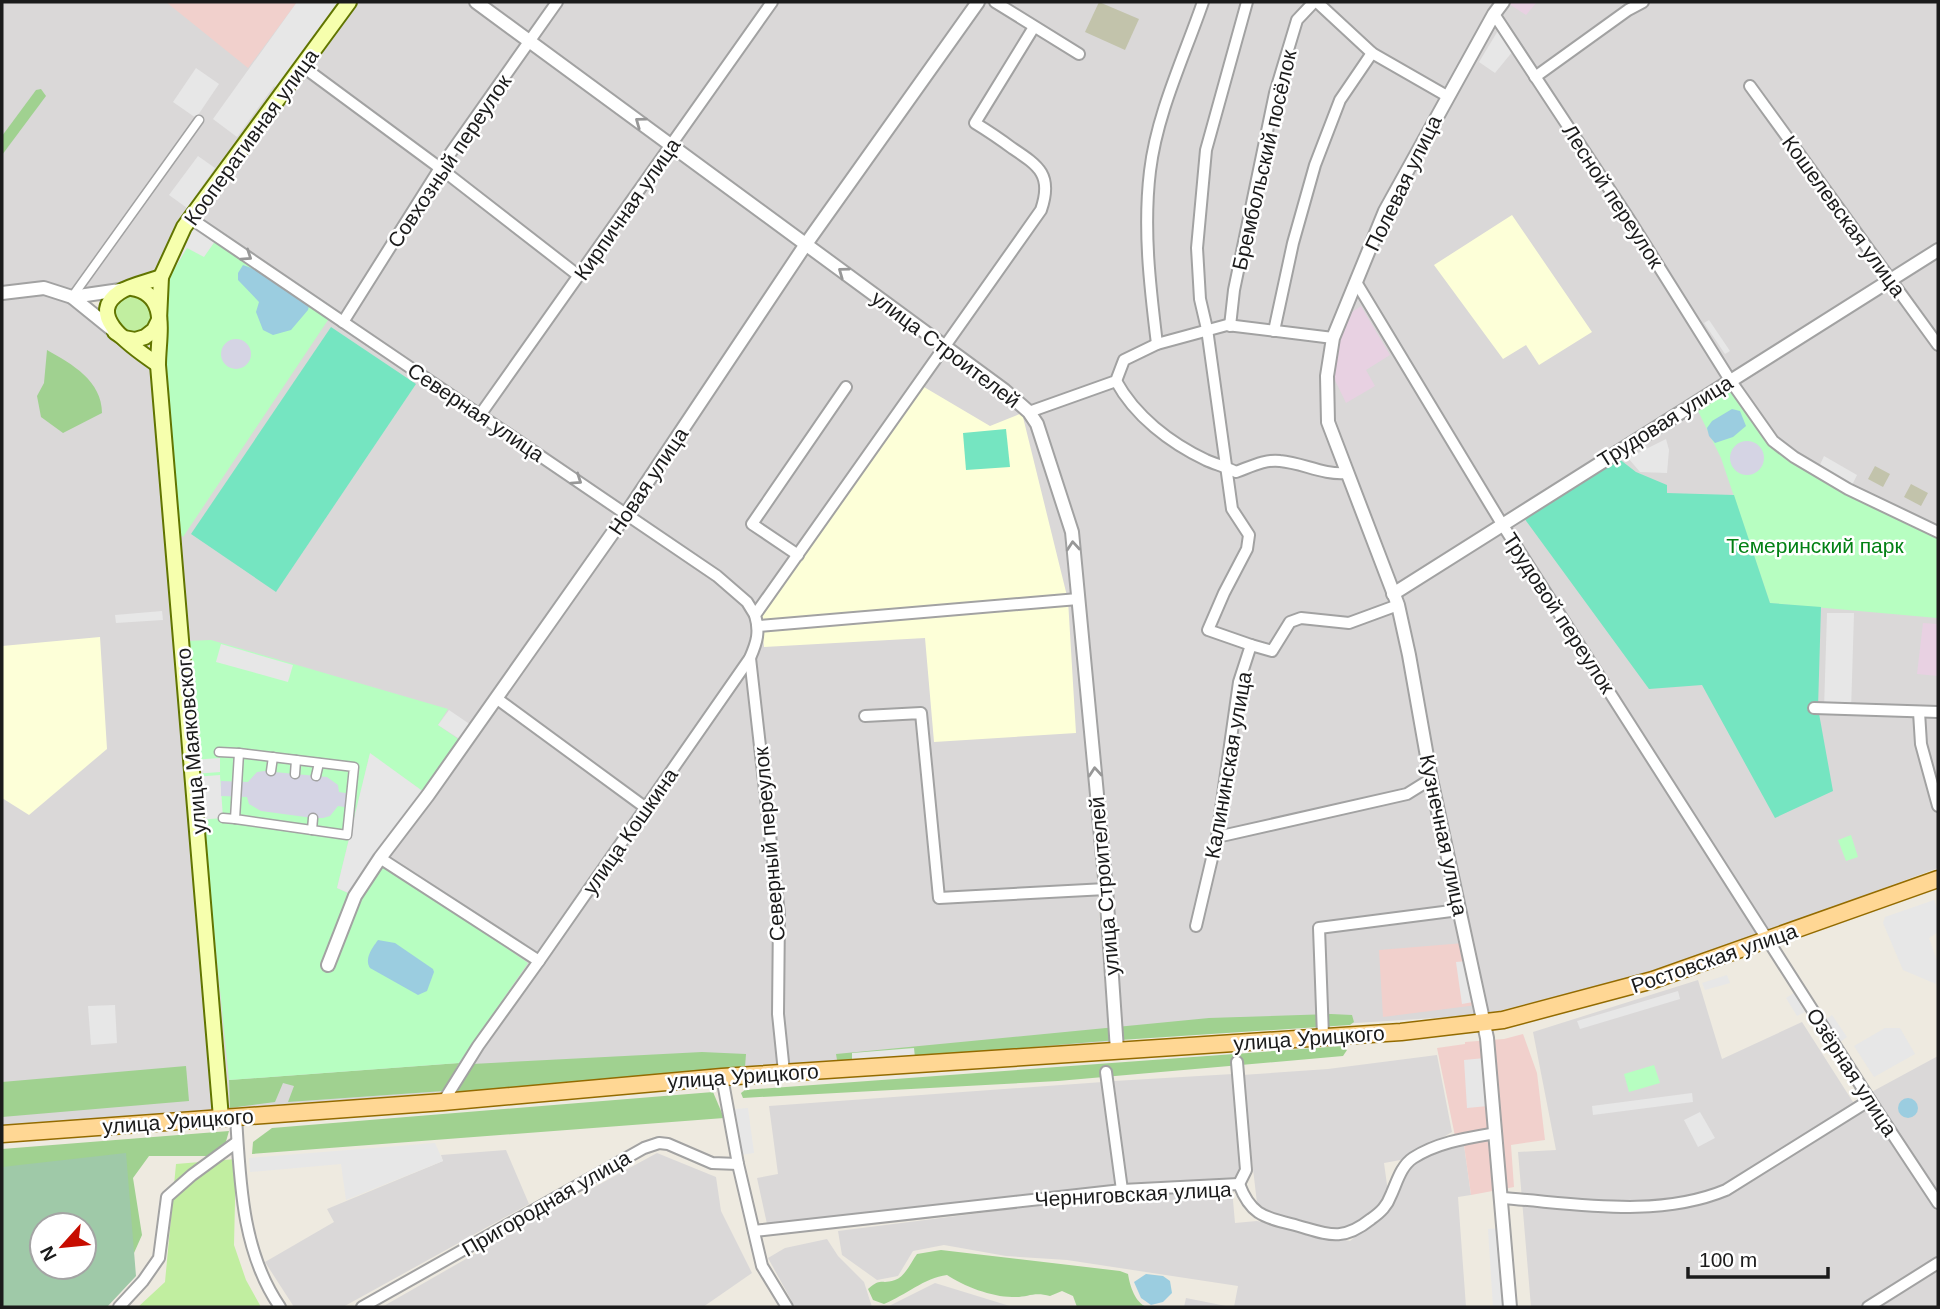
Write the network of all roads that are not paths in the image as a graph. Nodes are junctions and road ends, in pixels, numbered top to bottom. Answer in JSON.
{"nodes":[{"id":1,"x":349,"y":2,"type":"edge"},
{"id":2,"x":476,"y":2,"type":"edge"},
{"id":3,"x":557,"y":2,"type":"edge"},
{"id":4,"x":978,"y":2,"type":"edge"},
{"id":5,"x":995,"y":2,"type":"edge"},
{"id":6,"x":1203,"y":2,"type":"edge"},
{"id":7,"x":1247,"y":2,"type":"edge"},
{"id":8,"x":1315,"y":2,"type":"edge"},
{"id":9,"x":1503,"y":2,"type":"edge"},
{"id":10,"x":1643,"y":2,"type":"edge"},
{"id":11,"x":766,"y":4,"type":"edge"},
{"id":12,"x":1494,"y":14,"type":"junction"},
{"id":13,"x":1034,"y":27,"type":"junction"},
{"id":14,"x":530,"y":41,"type":"junction"},
{"id":15,"x":1079,"y":54,"type":"dead end"},
{"id":16,"x":1372,"y":54,"type":"junction"},
{"id":17,"x":302,"y":66,"type":"junction"},
{"id":18,"x":1535,"y":76,"type":"junction"},
{"id":19,"x":1750,"y":86,"type":"dead end"},
{"id":20,"x":1447,"y":96,"type":"junction"},
{"id":21,"x":199,"y":120,"type":"dead end"},
{"id":22,"x":672,"y":145,"type":"junction"},
{"id":23,"x":440,"y":168,"type":"junction"},
{"id":24,"x":190,"y":218,"type":"junction"},
{"id":25,"x":806,"y":244,"type":"junction"},
{"id":26,"x":1938,"y":250,"type":"edge"},
{"id":27,"x":579,"y":276,"type":"junction"},
{"id":28,"x":161,"y":277,"type":"junction"},
{"id":29,"x":1892,"y":281,"type":"junction"},
{"id":30,"x":1356,"y":282,"type":"junction"},
{"id":31,"x":132,"y":288,"type":"junction"},
{"id":32,"x":2,"y":293,"type":"edge"},
{"id":33,"x":72,"y":296,"type":"junction"},
{"id":34,"x":159,"y":320,"type":"junction"},
{"id":35,"x":343,"y":322,"type":"junction"},
{"id":36,"x":1230,"y":326,"type":"junction"},
{"id":37,"x":1207,"y":330,"type":"junction"},
{"id":38,"x":1274,"y":331,"type":"junction"},
{"id":39,"x":115,"y":332,"type":"junction"},
{"id":40,"x":1333,"y":338,"type":"junction"},
{"id":41,"x":1157,"y":344,"type":"junction"},
{"id":42,"x":1938,"y":345,"type":"edge"},
{"id":43,"x":945,"y":347,"type":"junction"},
{"id":44,"x":158,"y":365,"type":"junction"},
{"id":45,"x":1327,"y":376,"type":"joint"},
{"id":46,"x":1730,"y":380,"type":"junction"},
{"id":47,"x":1116,"y":381,"type":"junction"},
{"id":48,"x":846,"y":387,"type":"dead end"},
{"id":49,"x":1029,"y":412,"type":"junction"},
{"id":50,"x":480,"y":415,"type":"junction"},
{"id":51,"x":1228,"y":468,"type":"junction"},
{"id":52,"x":1346,"y":473,"type":"junction"},
{"id":53,"x":626,"y":514,"type":"junction"},
{"id":54,"x":1502,"y":524,"type":"junction"},
{"id":55,"x":1938,"y":532,"type":"edge"},
{"id":56,"x":797,"y":555,"type":"junction"},
{"id":57,"x":1078,"y":599,"type":"junction"},
{"id":58,"x":1395,"y":599,"type":"junction"},
{"id":59,"x":755,"y":615,"type":"junction"},
{"id":60,"x":758,"y":626,"type":"junction"},
{"id":61,"x":1251,"y":645,"type":"junction"},
{"id":62,"x":750,"y":658,"type":"junction"},
{"id":63,"x":496,"y":698,"type":"junction"},
{"id":64,"x":1814,"y":708,"type":"dead end"},
{"id":65,"x":1919,"y":712,"type":"junction"},
{"id":66,"x":1938,"y":712,"type":"edge"},
{"id":67,"x":865,"y":716,"type":"dead end"},
{"id":68,"x":219,"y":752,"type":"dead end"},
{"id":69,"x":239,"y":753,"type":"junction"},
{"id":70,"x":273,"y":757,"type":"junction"},
{"id":71,"x":296,"y":760,"type":"junction"},
{"id":72,"x":318,"y":763,"type":"junction"},
{"id":73,"x":271,"y":771,"type":"dead end"},
{"id":74,"x":295,"y":774,"type":"dead end"},
{"id":75,"x":316,"y":776,"type":"dead end"},
{"id":76,"x":1432,"y":779,"type":"junction"},
{"id":77,"x":1938,"y":806,"type":"edge"},
{"id":78,"x":646,"y":808,"type":"junction"},
{"id":79,"x":271,"y":813,"type":"dead end"},
{"id":80,"x":292,"y":815,"type":"dead end"},
{"id":81,"x":223,"y":818,"type":"dead end"},
{"id":82,"x":313,"y":818,"type":"dead end"},
{"id":83,"x":235,"y":819,"type":"junction"},
{"id":84,"x":269,"y":824,"type":"junction"},
{"id":85,"x":291,"y":827,"type":"junction"},
{"id":86,"x":312,"y":830,"type":"junction"},
{"id":87,"x":1217,"y":837,"type":"junction"},
{"id":88,"x":380,"y":858,"type":"junction"},
{"id":89,"x":1938,"y":879,"type":"edge"},
{"id":90,"x":1106,"y":889,"type":"junction"},
{"id":91,"x":1459,"y":910,"type":"junction"},
{"id":92,"x":1196,"y":926,"type":"dead end"},
{"id":93,"x":1768,"y":940,"type":"junction"},
{"id":94,"x":539,"y":961,"type":"junction"},
{"id":95,"x":328,"y":965,"type":"dead end"},
{"id":96,"x":1485,"y":1023,"type":"junction"},
{"id":97,"x":1323,"y":1037,"type":"junction"},
{"id":98,"x":1117,"y":1050,"type":"junction"},
{"id":99,"x":1237,"y":1062,"type":"dead end"},
{"id":100,"x":784,"y":1072,"type":"junction"},
{"id":101,"x":1107,"y":1072,"type":"dead end"},
{"id":102,"x":722,"y":1077,"type":"junction"},
{"id":103,"x":1870,"y":1100,"type":"junction"},
{"id":104,"x":443,"y":1102,"type":"junction"},
{"id":105,"x":229,"y":1117,"type":"junction"},
{"id":106,"x":1496,"y":1133,"type":"junction"},
{"id":107,"x":2,"y":1134,"type":"edge"},
{"id":108,"x":237,"y":1142,"type":"junction"},
{"id":109,"x":738,"y":1164,"type":"junction"},
{"id":110,"x":1239,"y":1184,"type":"junction"},
{"id":111,"x":1122,"y":1190,"type":"junction"},
{"id":112,"x":1501,"y":1198,"type":"junction"},
{"id":113,"x":1938,"y":1203,"type":"edge"},
{"id":114,"x":754,"y":1231,"type":"junction"},
{"id":115,"x":1938,"y":1263,"type":"edge"},
{"id":116,"x":119,"y":1307,"type":"edge"},
{"id":117,"x":280,"y":1307,"type":"edge"},
{"id":118,"x":362,"y":1307,"type":"edge"},
{"id":119,"x":787,"y":1307,"type":"edge"},
{"id":120,"x":1510,"y":1307,"type":"edge"},
{"id":121,"x":1868,"y":1307,"type":"edge"}],
"edges":[{"from":1,"to":17,"type":"main road","name":"Кооперативная улица"},
{"from":2,"to":14,"type":"street","name":"улица Строителей"},
{"from":3,"to":14,"type":"street","name":"Совхозный переулок"},
{"from":4,"to":25,"type":"street","name":"Новая улица"},
{"from":5,"to":13,"type":"street"},
{"from":6,"to":41,"type":"street"},
{"from":7,"to":37,"type":"street","name":"Брембольский посёлок"},
{"from":8,"to":16,"type":"street"},
{"from":8,"to":36,"type":"street","name":"Брембольский посёлок"},
{"from":9,"to":12,"type":"street","name":"Полевая улица"},
{"from":10,"to":18,"type":"street"},
{"from":11,"to":22,"type":"street","name":"Кирпичная улица"},
{"from":12,"to":18,"type":"street","name":"Лесной переулок"},
{"from":12,"to":20,"type":"street","name":"Полевая улица"},
{"from":13,"to":15,"type":"street"},
{"from":13,"to":43,"type":"street"},
{"from":22,"to":14,"type":"street","name":"улица Строителей","one_way":true},
{"from":14,"to":23,"type":"street","name":"Совхозный переулок"},
{"from":16,"to":20,"type":"street"},
{"from":16,"to":38,"type":"street"},
{"from":17,"to":23,"type":"street"},
{"from":17,"to":24,"type":"main road","name":"Кооперативная улица"},
{"from":18,"to":46,"type":"street","name":"Лесной переулок"},
{"from":19,"to":29,"type":"street","name":"Кошелевская улица"},
{"from":20,"to":30,"type":"street","name":"Полевая улица"},
{"from":21,"to":33,"type":"street"},
{"from":22,"to":25,"type":"street","name":"улица Строителей"},
{"from":22,"to":27,"type":"street","name":"Кирпичная улица"},
{"from":23,"to":27,"type":"street"},
{"from":23,"to":35,"type":"street","name":"Совхозный переулок"},
{"from":24,"to":28,"type":"main road","name":"Кооперативная улица"},
{"from":24,"to":35,"type":"street","name":"Северная улица","one_way":true},
{"from":43,"to":25,"type":"street","name":"улица Строителей","one_way":true},
{"from":25,"to":53,"type":"street","name":"Новая улица"},
{"from":26,"to":29,"type":"street","name":"Трудовая улица"},
{"from":27,"to":50,"type":"street","name":"Кирпичная улица"},
{"from":28,"to":31,"type":"main road"},
{"from":28,"to":34,"type":"main road","name":"улица Маяковского"},
{"from":29,"to":42,"type":"street","name":"Кошелевская улица"},
{"from":29,"to":46,"type":"street","name":"Трудовая улица"},
{"from":30,"to":40,"type":"street","name":"Полевая улица"},
{"from":30,"to":54,"type":"street","name":"Трудовой переулок"},
{"from":31,"to":33,"type":"street"},
{"from":31,"to":34,"type":"main road"},
{"from":31,"to":39,"type":"main road"},
{"from":32,"to":33,"type":"street"},
{"from":33,"to":39,"type":"street"},
{"from":34,"to":39,"type":"main road"},
{"from":34,"to":44,"type":"main road","name":"улица Маяковского"},
{"from":35,"to":50,"type":"street","name":"Северная улица"},
{"from":36,"to":37,"type":"street"},
{"from":36,"to":38,"type":"street"},
{"from":37,"to":41,"type":"street"},
{"from":37,"to":51,"type":"street"},
{"from":38,"to":40,"type":"street"},
{"from":39,"to":44,"type":"main road"},
{"from":40,"to":45,"type":"street","name":"Полевая улица"},
{"from":41,"to":47,"type":"street"},
{"from":43,"to":49,"type":"street","name":"улица Строителей"},
{"from":43,"to":56,"type":"street"},
{"from":44,"to":105,"type":"main road","name":"улица Маяковского"},
{"from":45,"to":52,"type":"street","name":"Кузнечная улица"},
{"from":46,"to":54,"type":"street","name":"Трудовая улица"},
{"from":46,"to":55,"type":"street","name":"Лесной переулок"},
{"from":47,"to":49,"type":"street"},
{"from":47,"to":51,"type":"street"},
{"from":48,"to":56,"type":"street"},
{"from":57,"to":49,"type":"street","name":"улица Строителей","one_way":true},
{"from":50,"to":53,"type":"street","name":"Северная улица","one_way":true},
{"from":51,"to":52,"type":"street"},
{"from":51,"to":61,"type":"street"},
{"from":52,"to":58,"type":"street","name":"Кузнечная улица"},
{"from":53,"to":59,"type":"street","name":"Северная улица"},
{"from":53,"to":63,"type":"street","name":"Новая улица"},
{"from":54,"to":58,"type":"street","name":"Трудовая улица"},
{"from":54,"to":93,"type":"street","name":"Трудовой переулок"},
{"from":56,"to":59,"type":"street"},
{"from":57,"to":60,"type":"street"},
{"from":90,"to":57,"type":"street","name":"улица Строителей","one_way":true},
{"from":58,"to":61,"type":"street","name":"Калининская улица"},
{"from":58,"to":76,"type":"street","name":"Кузнечная улица"},
{"from":59,"to":60,"type":"street","name":"улица Кошкина"},
{"from":60,"to":62,"type":"street","name":"улица Кошкина"},
{"from":61,"to":87,"type":"street","name":"Калининская улица"},
{"from":62,"to":78,"type":"street","name":"улица Кошкина"},
{"from":62,"to":100,"type":"street","name":"Северный переулок"},
{"from":63,"to":78,"type":"street"},
{"from":63,"to":88,"type":"street","name":"Новая улица"},
{"from":64,"to":65,"type":"street"},
{"from":65,"to":66,"type":"street"},
{"from":65,"to":77,"type":"street"},
{"from":67,"to":90,"type":"street"},
{"from":68,"to":69,"type":"street"},
{"from":69,"to":70,"type":"street"},
{"from":69,"to":83,"type":"street"},
{"from":70,"to":71,"type":"street"},
{"from":70,"to":73,"type":"street"},
{"from":71,"to":72,"type":"street"},
{"from":71,"to":74,"type":"street"},
{"from":72,"to":75,"type":"street"},
{"from":72,"to":86,"type":"street"},
{"from":76,"to":87,"type":"street"},
{"from":76,"to":91,"type":"street","name":"Кузнечная улица"},
{"from":78,"to":94,"type":"street","name":"улица Кошкина"},
{"from":79,"to":84,"type":"street"},
{"from":80,"to":85,"type":"street"},
{"from":81,"to":83,"type":"street"},
{"from":82,"to":86,"type":"street"},
{"from":83,"to":84,"type":"street"},
{"from":84,"to":85,"type":"street"},
{"from":85,"to":86,"type":"street"},
{"from":87,"to":92,"type":"street","name":"Калининская улица"},
{"from":88,"to":94,"type":"street"},
{"from":88,"to":95,"type":"street","name":"Новая улица"},
{"from":89,"to":93,"type":"main road","name":"Ростовская улица"},
{"from":90,"to":98,"type":"street","name":"улица Строителей"},
{"from":91,"to":96,"type":"street","name":"Кузнечная улица"},
{"from":91,"to":97,"type":"street"},
{"from":93,"to":96,"type":"main road","name":"Ростовская улица"},
{"from":93,"to":103,"type":"street","name":"Озёрная улица"},
{"from":94,"to":104,"type":"street","name":"улица Кошкина"},
{"from":96,"to":97,"type":"main road","name":"улица Урицкого"},
{"from":96,"to":106,"type":"street","name":"Кузнечная улица"},
{"from":97,"to":98,"type":"main road","name":"улица Урицкого"},
{"from":98,"to":100,"type":"main road","name":"улица Урицкого"},
{"from":99,"to":110,"type":"street"},
{"from":100,"to":102,"type":"main road","name":"улица Урицкого"},
{"from":101,"to":111,"type":"street"},
{"from":102,"to":104,"type":"main road","name":"улица Урицкого"},
{"from":102,"to":109,"type":"street"},
{"from":103,"to":112,"type":"street"},
{"from":103,"to":113,"type":"street","name":"Озёрная улица"},
{"from":104,"to":105,"type":"main road","name":"улица Урицкого"},
{"from":105,"to":107,"type":"main road","name":"улица Урицкого"},
{"from":105,"to":108,"type":"street"},
{"from":106,"to":110,"type":"street","name":"Черниговская улица"},
{"from":106,"to":112,"type":"street","name":"Кузнечная улица"},
{"from":108,"to":116,"type":"street"},
{"from":108,"to":117,"type":"street"},
{"from":109,"to":114,"type":"street"},
{"from":109,"to":118,"type":"street","name":"Пригородная улица"},
{"from":110,"to":111,"type":"street","name":"Черниговская улица"},
{"from":111,"to":114,"type":"street","name":"Черниговская улица"},
{"from":112,"to":120,"type":"street","name":"Кузнечная улица"},
{"from":114,"to":119,"type":"street"},
{"from":115,"to":121,"type":"street"}]}
